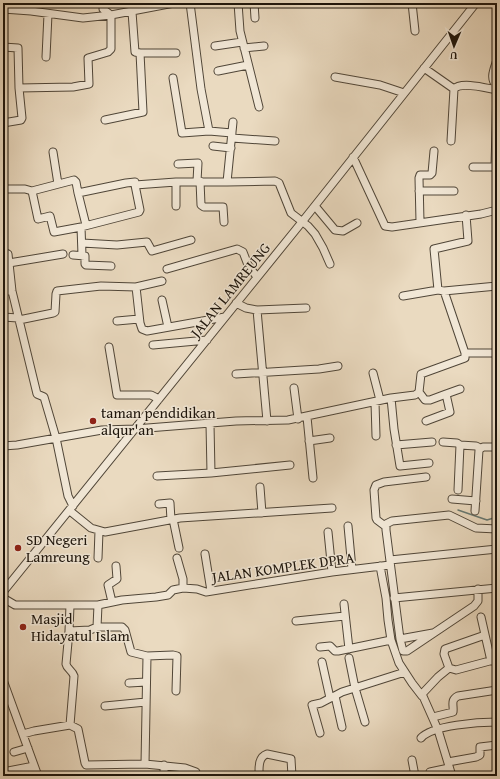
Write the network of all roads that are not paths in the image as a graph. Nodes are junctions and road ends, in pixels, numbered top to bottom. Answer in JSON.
{"nodes":[{"id":1,"x":31,"y":3,"type":"edge"},
{"id":2,"x":104,"y":3,"type":"edge"},
{"id":3,"x":174,"y":3,"type":"edge"},
{"id":4,"x":190,"y":3,"type":"edge"},
{"id":5,"x":238,"y":3,"type":"edge"},
{"id":6,"x":254,"y":3,"type":"edge"},
{"id":7,"x":412,"y":3,"type":"edge"},
{"id":8,"x":476,"y":3,"type":"edge"},
{"id":9,"x":3,"y":9,"type":"edge"},
{"id":10,"x":31,"y":11,"type":"junction"},
{"id":11,"x":132,"y":12,"type":"junction"},
{"id":12,"x":48,"y":14,"type":"junction"},
{"id":13,"x":111,"y":16,"type":"junction"},
{"id":14,"x":256,"y":18,"type":"dead end"},
{"id":15,"x":414,"y":31,"type":"dead end"},
{"id":16,"x":243,"y":45,"type":"junction"},
{"id":17,"x":214,"y":46,"type":"dead end"},
{"id":18,"x":264,"y":46,"type":"dead end"},
{"id":19,"x":3,"y":47,"type":"edge"},
{"id":20,"x":176,"y":52,"type":"dead end"},
{"id":21,"x":140,"y":53,"type":"junction"},
{"id":22,"x":46,"y":57,"type":"dead end"},
{"id":23,"x":497,"y":60,"type":"edge"},
{"id":24,"x":248,"y":65,"type":"junction"},
{"id":25,"x":424,"y":68,"type":"junction"},
{"id":26,"x":218,"y":71,"type":"dead end"},
{"id":27,"x":335,"y":77,"type":"dead end"},
{"id":28,"x":173,"y":78,"type":"dead end"},
{"id":29,"x":497,"y":86,"type":"edge"},
{"id":30,"x":19,"y":88,"type":"junction"},
{"id":31,"x":454,"y":89,"type":"junction"},
{"id":32,"x":497,"y":90,"type":"edge"},
{"id":33,"x":404,"y":94,"type":"junction"},
{"id":34,"x":259,"y":107,"type":"dead end"},
{"id":35,"x":105,"y":120,"type":"dead end"},
{"id":36,"x":233,"y":122,"type":"dead end"},
{"id":37,"x":3,"y":123,"type":"edge"},
{"id":38,"x":209,"y":131,"type":"junction"},
{"id":39,"x":232,"y":136,"type":"junction"},
{"id":40,"x":275,"y":141,"type":"dead end"},
{"id":41,"x":451,"y":141,"type":"dead end"},
{"id":42,"x":213,"y":146,"type":"dead end"},
{"id":43,"x":231,"y":148,"type":"junction"},
{"id":44,"x":434,"y":151,"type":"dead end"},
{"id":45,"x":53,"y":152,"type":"dead end"},
{"id":46,"x":353,"y":157,"type":"junction"},
{"id":47,"x":178,"y":164,"type":"dead end"},
{"id":48,"x":473,"y":167,"type":"dead end"},
{"id":49,"x":496,"y":167,"type":"edge"},
{"id":50,"x":198,"y":181,"type":"junction"},
{"id":51,"x":176,"y":182,"type":"junction"},
{"id":52,"x":227,"y":182,"type":"junction"},
{"id":53,"x":58,"y":184,"type":"junction"},
{"id":54,"x":135,"y":186,"type":"junction"},
{"id":55,"x":3,"y":189,"type":"edge"},
{"id":56,"x":32,"y":190,"type":"junction"},
{"id":57,"x":419,"y":190,"type":"junction"},
{"id":58,"x":454,"y":190,"type":"dead end"},
{"id":59,"x":78,"y":193,"type":"junction"},
{"id":60,"x":176,"y":206,"type":"dead end"},
{"id":61,"x":315,"y":206,"type":"junction"},
{"id":62,"x":497,"y":210,"type":"edge"},
{"id":63,"x":466,"y":215,"type":"junction"},
{"id":64,"x":224,"y":222,"type":"dead end"},
{"id":65,"x":302,"y":222,"type":"junction"},
{"id":66,"x":420,"y":222,"type":"junction"},
{"id":67,"x":357,"y":223,"type":"dead end"},
{"id":68,"x":83,"y":226,"type":"junction"},
{"id":69,"x":190,"y":240,"type":"dead end"},
{"id":70,"x":82,"y":243,"type":"junction"},
{"id":71,"x":3,"y":252,"type":"edge"},
{"id":72,"x":63,"y":254,"type":"dead end"},
{"id":73,"x":73,"y":254,"type":"dead end"},
{"id":74,"x":82,"y":255,"type":"junction"},
{"id":75,"x":6,"y":264,"type":"edge"},
{"id":76,"x":330,"y":264,"type":"dead end"},
{"id":77,"x":111,"y":266,"type":"dead end"},
{"id":78,"x":167,"y":269,"type":"dead end"},
{"id":79,"x":257,"y":278,"type":"junction"},
{"id":80,"x":162,"y":281,"type":"dead end"},
{"id":81,"x":497,"y":286,"type":"edge"},
{"id":82,"x":136,"y":287,"type":"junction"},
{"id":83,"x":441,"y":290,"type":"junction"},
{"id":84,"x":3,"y":291,"type":"edge"},
{"id":85,"x":12,"y":291,"type":"junction"},
{"id":86,"x":403,"y":296,"type":"dead end"},
{"id":87,"x":162,"y":300,"type":"dead end"},
{"id":88,"x":236,"y":303,"type":"junction"},
{"id":89,"x":306,"y":308,"type":"dead end"},
{"id":90,"x":257,"y":310,"type":"junction"},
{"id":91,"x":3,"y":317,"type":"edge"},
{"id":92,"x":225,"y":317,"type":"junction"},
{"id":93,"x":19,"y":319,"type":"junction"},
{"id":94,"x":139,"y":319,"type":"junction"},
{"id":95,"x":117,"y":321,"type":"dead end"},
{"id":96,"x":168,"y":327,"type":"junction"},
{"id":97,"x":207,"y":340,"type":"junction"},
{"id":98,"x":153,"y":345,"type":"dead end"},
{"id":99,"x":109,"y":347,"type":"dead end"},
{"id":100,"x":497,"y":353,"type":"edge"},
{"id":101,"x":463,"y":358,"type":"junction"},
{"id":102,"x":338,"y":366,"type":"dead end"},
{"id":103,"x":262,"y":372,"type":"junction"},
{"id":104,"x":373,"y":373,"type":"dead end"},
{"id":105,"x":236,"y":374,"type":"dead end"},
{"id":106,"x":294,"y":388,"type":"dead end"},
{"id":107,"x":460,"y":389,"type":"dead end"},
{"id":108,"x":419,"y":392,"type":"junction"},
{"id":109,"x":446,"y":394,"type":"junction"},
{"id":110,"x":391,"y":398,"type":"junction"},
{"id":111,"x":160,"y":399,"type":"junction"},
{"id":112,"x":378,"y":401,"type":"junction"},
{"id":113,"x":3,"y":405,"type":"edge"},
{"id":114,"x":3,"y":410,"type":"edge"},
{"id":115,"x":307,"y":417,"type":"junction"},
{"id":116,"x":298,"y":419,"type":"junction"},
{"id":117,"x":426,"y":420,"type":"dead end"},
{"id":118,"x":267,"y":421,"type":"junction"},
{"id":119,"x":210,"y":424,"type":"junction"},
{"id":120,"x":135,"y":429,"type":"junction"},
{"id":121,"x":376,"y":436,"type":"dead end"},
{"id":122,"x":56,"y":438,"type":"junction"},
{"id":123,"x":330,"y":438,"type":"dead end"},
{"id":124,"x":309,"y":441,"type":"junction"},
{"id":125,"x":432,"y":442,"type":"dead end"},
{"id":126,"x":443,"y":442,"type":"dead end"},
{"id":127,"x":396,"y":445,"type":"junction"},
{"id":128,"x":460,"y":445,"type":"junction"},
{"id":129,"x":3,"y":446,"type":"edge"},
{"id":130,"x":497,"y":447,"type":"edge"},
{"id":131,"x":480,"y":448,"type":"junction"},
{"id":132,"x":429,"y":463,"type":"dead end"},
{"id":133,"x":290,"y":465,"type":"dead end"},
{"id":134,"x":211,"y":473,"type":"junction"},
{"id":135,"x":157,"y":476,"type":"dead end"},
{"id":136,"x":426,"y":477,"type":"dead end"},
{"id":137,"x":314,"y":478,"type":"dead end"},
{"id":138,"x":260,"y":486,"type":"dead end"},
{"id":139,"x":458,"y":490,"type":"dead end"},
{"id":140,"x":452,"y":499,"type":"dead end"},
{"id":141,"x":476,"y":501,"type":"junction"},
{"id":142,"x":159,"y":504,"type":"dead end"},
{"id":143,"x":332,"y":508,"type":"dead end"},
{"id":144,"x":71,"y":509,"type":"junction"},
{"id":145,"x":475,"y":511,"type":"dead end"},
{"id":146,"x":262,"y":513,"type":"junction"},
{"id":147,"x":172,"y":520,"type":"junction"},
{"id":148,"x":348,"y":526,"type":"dead end"},
{"id":149,"x":385,"y":526,"type":"junction"},
{"id":150,"x":497,"y":529,"type":"edge"},
{"id":151,"x":99,"y":531,"type":"junction"},
{"id":152,"x":328,"y":532,"type":"dead end"},
{"id":153,"x":178,"y":548,"type":"dead end"},
{"id":154,"x":497,"y":549,"type":"edge"},
{"id":155,"x":206,"y":554,"type":"dead end"},
{"id":156,"x":98,"y":558,"type":"dead end"},
{"id":157,"x":177,"y":558,"type":"dead end"},
{"id":158,"x":390,"y":563,"type":"junction"},
{"id":159,"x":116,"y":566,"type":"dead end"},
{"id":160,"x":380,"y":566,"type":"junction"},
{"id":161,"x":352,"y":569,"type":"junction"},
{"id":162,"x":332,"y":572,"type":"junction"},
{"id":163,"x":13,"y":580,"type":"junction"},
{"id":164,"x":3,"y":582,"type":"edge"},
{"id":165,"x":183,"y":588,"type":"junction"},
{"id":166,"x":497,"y":588,"type":"edge"},
{"id":167,"x":478,"y":589,"type":"junction"},
{"id":168,"x":211,"y":591,"type":"junction"},
{"id":169,"x":3,"y":592,"type":"edge"},
{"id":170,"x":3,"y":598,"type":"edge"},
{"id":171,"x":394,"y":598,"type":"junction"},
{"id":172,"x":112,"y":602,"type":"junction"},
{"id":173,"x":344,"y":604,"type":"dead end"},
{"id":174,"x":70,"y":605,"type":"junction"},
{"id":175,"x":98,"y":605,"type":"junction"},
{"id":176,"x":345,"y":616,"type":"junction"},
{"id":177,"x":481,"y":617,"type":"dead end"},
{"id":178,"x":296,"y":621,"type":"dead end"},
{"id":179,"x":97,"y":626,"type":"junction"},
{"id":180,"x":69,"y":631,"type":"junction"},
{"id":181,"x":437,"y":632,"type":"junction"},
{"id":182,"x":485,"y":635,"type":"junction"},
{"id":183,"x":400,"y":639,"type":"junction"},
{"id":184,"x":392,"y":640,"type":"junction"},
{"id":185,"x":320,"y":647,"type":"dead end"},
{"id":186,"x":349,"y":649,"type":"junction"},
{"id":187,"x":146,"y":656,"type":"junction"},
{"id":188,"x":349,"y":658,"type":"dead end"},
{"id":189,"x":494,"y":660,"type":"edge"},
{"id":190,"x":322,"y":662,"type":"dead end"},
{"id":191,"x":449,"y":668,"type":"junction"},
{"id":192,"x":405,"y":672,"type":"junction"},
{"id":193,"x":3,"y":680,"type":"edge"},
{"id":194,"x":146,"y":682,"type":"junction"},
{"id":195,"x":129,"y":683,"type":"dead end"},
{"id":196,"x":355,"y":688,"type":"junction"},
{"id":197,"x":497,"y":690,"type":"edge"},
{"id":198,"x":176,"y":691,"type":"dead end"},
{"id":199,"x":422,"y":696,"type":"junction"},
{"id":200,"x":332,"y":697,"type":"junction"},
{"id":201,"x":146,"y":702,"type":"junction"},
{"id":202,"x":105,"y":706,"type":"dead end"},
{"id":203,"x":433,"y":717,"type":"junction"},
{"id":204,"x":365,"y":722,"type":"dead end"},
{"id":205,"x":497,"y":722,"type":"edge"},
{"id":206,"x":70,"y":725,"type":"junction"},
{"id":207,"x":342,"y":727,"type":"dead end"},
{"id":208,"x":438,"y":730,"type":"junction"},
{"id":209,"x":320,"y":732,"type":"dead end"},
{"id":210,"x":23,"y":734,"type":"junction"},
{"id":211,"x":421,"y":738,"type":"dead end"},
{"id":212,"x":497,"y":745,"type":"edge"},
{"id":213,"x":28,"y":748,"type":"junction"},
{"id":214,"x":14,"y":752,"type":"dead end"},
{"id":215,"x":412,"y":760,"type":"dead end"},
{"id":216,"x":145,"y":764,"type":"junction"},
{"id":217,"x":164,"y":765,"type":"junction"},
{"id":218,"x":449,"y":765,"type":"junction"},
{"id":219,"x":34,"y":766,"type":"junction"},
{"id":220,"x":3,"y":772,"type":"edge"},
{"id":221,"x":430,"y":772,"type":"dead end"},
{"id":222,"x":38,"y":776,"type":"edge"},
{"id":223,"x":164,"y":776,"type":"edge"},
{"id":224,"x":197,"y":776,"type":"edge"},
{"id":225,"x":258,"y":776,"type":"edge"},
{"id":226,"x":292,"y":776,"type":"edge"},
{"id":227,"x":415,"y":776,"type":"edge"},
{"id":228,"x":452,"y":776,"type":"edge"}],
"edges":[{"from":1,"to":10,"type":"street"},
{"from":2,"to":13,"type":"street"},
{"from":3,"to":11,"type":"street"},
{"from":4,"to":38,"type":"street"},
{"from":5,"to":16,"type":"street"},
{"from":6,"to":14,"type":"street"},
{"from":7,"to":15,"type":"street"},
{"from":8,"to":25,"type":"street","name":"JALAN LAMREUNG"},
{"from":9,"to":10,"type":"street"},
{"from":10,"to":12,"type":"street"},
{"from":11,"to":13,"type":"street"},
{"from":11,"to":21,"type":"street"},
{"from":12,"to":13,"type":"street"},
{"from":12,"to":22,"type":"street"},
{"from":13,"to":30,"type":"street"},
{"from":16,"to":17,"type":"street"},
{"from":16,"to":18,"type":"street"},
{"from":16,"to":24,"type":"street"},
{"from":19,"to":30,"type":"street"},
{"from":20,"to":21,"type":"street"},
{"from":21,"to":35,"type":"street"},
{"from":23,"to":29,"type":"street"},
{"from":24,"to":26,"type":"street"},
{"from":24,"to":34,"type":"street"},
{"from":25,"to":31,"type":"street"},
{"from":25,"to":33,"type":"street","name":"JALAN LAMREUNG"},
{"from":27,"to":33,"type":"street"},
{"from":28,"to":38,"type":"street"},
{"from":29,"to":32,"type":"street"},
{"from":30,"to":37,"type":"street"},
{"from":31,"to":32,"type":"street"},
{"from":31,"to":41,"type":"street"},
{"from":32,"to":49,"type":"street"},
{"from":33,"to":46,"type":"street","name":"JALAN LAMREUNG"},
{"from":36,"to":39,"type":"street"},
{"from":38,"to":39,"type":"street"},
{"from":39,"to":40,"type":"street"},
{"from":39,"to":43,"type":"street"},
{"from":42,"to":43,"type":"street"},
{"from":43,"to":52,"type":"street"},
{"from":44,"to":57,"type":"street"},
{"from":45,"to":53,"type":"street"},
{"from":46,"to":61,"type":"street","name":"JALAN LAMREUNG"},
{"from":46,"to":66,"type":"street"},
{"from":47,"to":50,"type":"street"},
{"from":48,"to":49,"type":"street"},
{"from":50,"to":51,"type":"street"},
{"from":50,"to":52,"type":"street"},
{"from":50,"to":64,"type":"street"},
{"from":51,"to":54,"type":"street"},
{"from":51,"to":60,"type":"street"},
{"from":52,"to":65,"type":"street"},
{"from":53,"to":56,"type":"street"},
{"from":53,"to":59,"type":"street"},
{"from":54,"to":59,"type":"street"},
{"from":54,"to":68,"type":"street"},
{"from":55,"to":56,"type":"street"},
{"from":56,"to":68,"type":"street"},
{"from":57,"to":58,"type":"street"},
{"from":57,"to":66,"type":"street"},
{"from":59,"to":68,"type":"street"},
{"from":61,"to":65,"type":"street","name":"JALAN LAMREUNG"},
{"from":61,"to":67,"type":"street"},
{"from":62,"to":63,"type":"street"},
{"from":63,"to":66,"type":"street"},
{"from":63,"to":83,"type":"street"},
{"from":65,"to":76,"type":"street"},
{"from":65,"to":79,"type":"street","name":"JALAN LAMREUNG"},
{"from":68,"to":70,"type":"street"},
{"from":69,"to":70,"type":"street"},
{"from":70,"to":74,"type":"street"},
{"from":71,"to":75,"type":"street"},
{"from":72,"to":75,"type":"street"},
{"from":73,"to":74,"type":"street"},
{"from":74,"to":77,"type":"street"},
{"from":75,"to":85,"type":"street"},
{"from":78,"to":79,"type":"street"},
{"from":79,"to":88,"type":"street","name":"JALAN LAMREUNG"},
{"from":80,"to":82,"type":"street"},
{"from":81,"to":83,"type":"street"},
{"from":82,"to":93,"type":"street"},
{"from":82,"to":94,"type":"street"},
{"from":83,"to":86,"type":"street"},
{"from":83,"to":101,"type":"street"},
{"from":84,"to":85,"type":"street"},
{"from":85,"to":93,"type":"street"},
{"from":87,"to":96,"type":"street"},
{"from":88,"to":90,"type":"street"},
{"from":88,"to":92,"type":"street","name":"JALAN LAMREUNG"},
{"from":89,"to":90,"type":"street"},
{"from":90,"to":103,"type":"street"},
{"from":91,"to":93,"type":"street"},
{"from":92,"to":96,"type":"street"},
{"from":92,"to":97,"type":"street","name":"JALAN LAMREUNG"},
{"from":93,"to":122,"type":"street"},
{"from":94,"to":95,"type":"street"},
{"from":94,"to":96,"type":"street"},
{"from":97,"to":98,"type":"street"},
{"from":97,"to":111,"type":"street","name":"JALAN LAMREUNG"},
{"from":99,"to":111,"type":"street"},
{"from":100,"to":101,"type":"street"},
{"from":101,"to":108,"type":"street"},
{"from":102,"to":103,"type":"street"},
{"from":103,"to":105,"type":"street"},
{"from":103,"to":118,"type":"street"},
{"from":104,"to":112,"type":"street"},
{"from":106,"to":116,"type":"street"},
{"from":107,"to":109,"type":"street"},
{"from":108,"to":109,"type":"street"},
{"from":108,"to":110,"type":"street"},
{"from":109,"to":117,"type":"street"},
{"from":110,"to":112,"type":"street"},
{"from":110,"to":127,"type":"street"},
{"from":111,"to":120,"type":"street","name":"JALAN LAMREUNG"},
{"from":112,"to":115,"type":"street"},
{"from":112,"to":121,"type":"street"},
{"from":113,"to":114,"type":"street"},
{"from":115,"to":116,"type":"street"},
{"from":115,"to":124,"type":"street"},
{"from":116,"to":118,"type":"street"},
{"from":118,"to":119,"type":"street"},
{"from":119,"to":120,"type":"street"},
{"from":119,"to":134,"type":"street"},
{"from":120,"to":122,"type":"street"},
{"from":120,"to":144,"type":"street","name":"JALAN LAMREUNG"},
{"from":122,"to":129,"type":"street"},
{"from":122,"to":144,"type":"street"},
{"from":123,"to":124,"type":"street"},
{"from":124,"to":137,"type":"street"},
{"from":125,"to":127,"type":"street"},
{"from":126,"to":128,"type":"street"},
{"from":127,"to":132,"type":"street"},
{"from":128,"to":131,"type":"street"},
{"from":128,"to":139,"type":"street"},
{"from":130,"to":131,"type":"street"},
{"from":131,"to":141,"type":"street"},
{"from":133,"to":134,"type":"street"},
{"from":134,"to":135,"type":"street"},
{"from":136,"to":149,"type":"street"},
{"from":138,"to":146,"type":"street"},
{"from":140,"to":141,"type":"street"},
{"from":141,"to":145,"type":"street"},
{"from":142,"to":147,"type":"street"},
{"from":143,"to":146,"type":"street"},
{"from":144,"to":151,"type":"street"},
{"from":144,"to":163,"type":"street","name":"JALAN LAMREUNG"},
{"from":146,"to":147,"type":"street"},
{"from":147,"to":151,"type":"street"},
{"from":147,"to":153,"type":"street"},
{"from":148,"to":161,"type":"street"},
{"from":149,"to":150,"type":"street"},
{"from":149,"to":158,"type":"street"},
{"from":151,"to":156,"type":"street"},
{"from":152,"to":162,"type":"street"},
{"from":154,"to":158,"type":"street","name":"JALAN KOMPLEK DPRA"},
{"from":155,"to":168,"type":"street"},
{"from":157,"to":165,"type":"street"},
{"from":158,"to":160,"type":"street","name":"JALAN KOMPLEK DPRA"},
{"from":158,"to":171,"type":"street"},
{"from":159,"to":172,"type":"street"},
{"from":160,"to":161,"type":"street","name":"JALAN KOMPLEK DPRA"},
{"from":160,"to":184,"type":"street"},
{"from":161,"to":162,"type":"street","name":"JALAN KOMPLEK DPRA"},
{"from":162,"to":168,"type":"street","name":"JALAN KOMPLEK DPRA"},
{"from":163,"to":164,"type":"street"},
{"from":163,"to":169,"type":"street","name":"JALAN LAMREUNG"},
{"from":165,"to":168,"type":"street","name":"JALAN KOMPLEK DPRA"},
{"from":165,"to":172,"type":"street"},
{"from":166,"to":167,"type":"street"},
{"from":167,"to":171,"type":"street"},
{"from":167,"to":181,"type":"street"},
{"from":170,"to":174,"type":"street"},
{"from":171,"to":183,"type":"street"},
{"from":172,"to":175,"type":"street"},
{"from":173,"to":176,"type":"street"},
{"from":174,"to":175,"type":"street"},
{"from":174,"to":180,"type":"street"},
{"from":175,"to":179,"type":"street"},
{"from":176,"to":178,"type":"street"},
{"from":176,"to":186,"type":"street"},
{"from":177,"to":182,"type":"street"},
{"from":179,"to":180,"type":"street"},
{"from":179,"to":187,"type":"street"},
{"from":180,"to":206,"type":"street"},
{"from":181,"to":183,"type":"street"},
{"from":181,"to":183,"type":"street"},
{"from":182,"to":189,"type":"street"},
{"from":182,"to":191,"type":"street"},
{"from":184,"to":186,"type":"street"},
{"from":184,"to":192,"type":"street"},
{"from":185,"to":186,"type":"street"},
{"from":187,"to":194,"type":"street"},
{"from":187,"to":198,"type":"street"},
{"from":188,"to":196,"type":"street"},
{"from":189,"to":191,"type":"street"},
{"from":190,"to":200,"type":"street"},
{"from":191,"to":199,"type":"street"},
{"from":192,"to":196,"type":"street"},
{"from":192,"to":199,"type":"street"},
{"from":193,"to":210,"type":"street"},
{"from":194,"to":195,"type":"street"},
{"from":194,"to":201,"type":"street"},
{"from":196,"to":200,"type":"street"},
{"from":196,"to":204,"type":"street"},
{"from":197,"to":203,"type":"street"},
{"from":199,"to":203,"type":"street"},
{"from":200,"to":207,"type":"street"},
{"from":200,"to":209,"type":"street"},
{"from":201,"to":202,"type":"street"},
{"from":201,"to":216,"type":"street"},
{"from":203,"to":208,"type":"street"},
{"from":205,"to":208,"type":"street"},
{"from":206,"to":210,"type":"street"},
{"from":206,"to":216,"type":"street"},
{"from":208,"to":211,"type":"street"},
{"from":208,"to":218,"type":"street"},
{"from":210,"to":213,"type":"street"},
{"from":212,"to":218,"type":"street"},
{"from":213,"to":214,"type":"street"},
{"from":213,"to":219,"type":"street"},
{"from":215,"to":227,"type":"street"},
{"from":216,"to":217,"type":"street"},
{"from":217,"to":223,"type":"street"},
{"from":217,"to":224,"type":"street"},
{"from":218,"to":221,"type":"street"},
{"from":218,"to":228,"type":"street"},
{"from":219,"to":220,"type":"street"},
{"from":219,"to":222,"type":"street"},
{"from":225,"to":226,"type":"street"}]}
